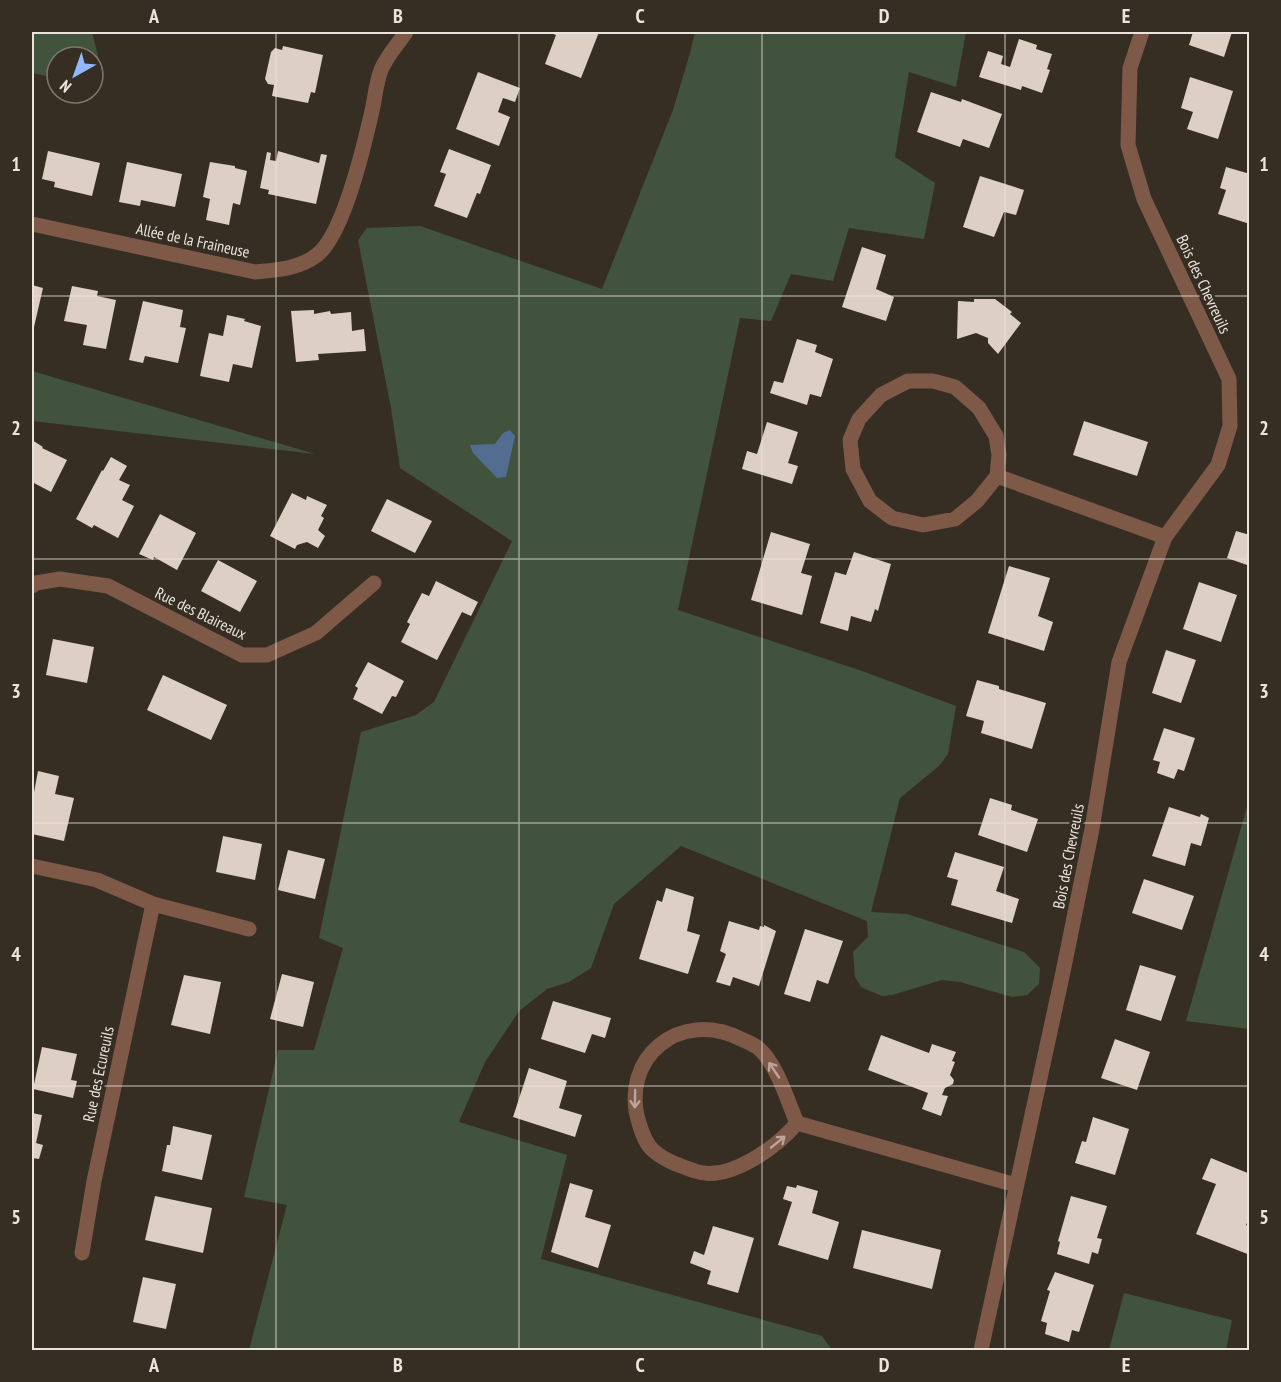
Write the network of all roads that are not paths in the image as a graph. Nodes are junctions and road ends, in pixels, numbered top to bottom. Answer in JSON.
{"nodes":[{"id":1,"x":406,"y":32,"type":"edge"},
{"id":2,"x":1142,"y":32,"type":"edge"},
{"id":3,"x":32,"y":224,"type":"edge"},
{"id":4,"x":997,"y":476,"type":"junction"},
{"id":5,"x":1165,"y":537,"type":"junction"},
{"id":6,"x":374,"y":583,"type":"dead end"},
{"id":7,"x":32,"y":586,"type":"edge"},
{"id":8,"x":32,"y":866,"type":"edge"},
{"id":9,"x":153,"y":904,"type":"junction"},
{"id":10,"x":249,"y":929,"type":"dead end"},
{"id":11,"x":797,"y":1123,"type":"junction"},
{"id":12,"x":1016,"y":1185,"type":"junction"},
{"id":13,"x":82,"y":1253,"type":"dead end"},
{"id":14,"x":981,"y":1350,"type":"edge"}],
"edges":[{"from":1,"to":3,"type":"street","name":"Allée de la Fraineuse"},
{"from":2,"to":5,"type":"street","name":"Bois des Chevreuils"},
{"from":4,"to":4,"type":"street"},
{"from":4,"to":5,"type":"street"},
{"from":5,"to":12,"type":"street","name":"Bois des Chevreuils"},
{"from":6,"to":7,"type":"street","name":"Rue des Blaireaux"},
{"from":8,"to":9,"type":"street"},
{"from":9,"to":10,"type":"street"},
{"from":9,"to":13,"type":"street","name":"Rue des Ecureuils"},
{"from":11,"to":11,"type":"street","one_way":true},
{"from":11,"to":12,"type":"street"},
{"from":12,"to":14,"type":"street","name":"Bois des Chevreuils"}]}
